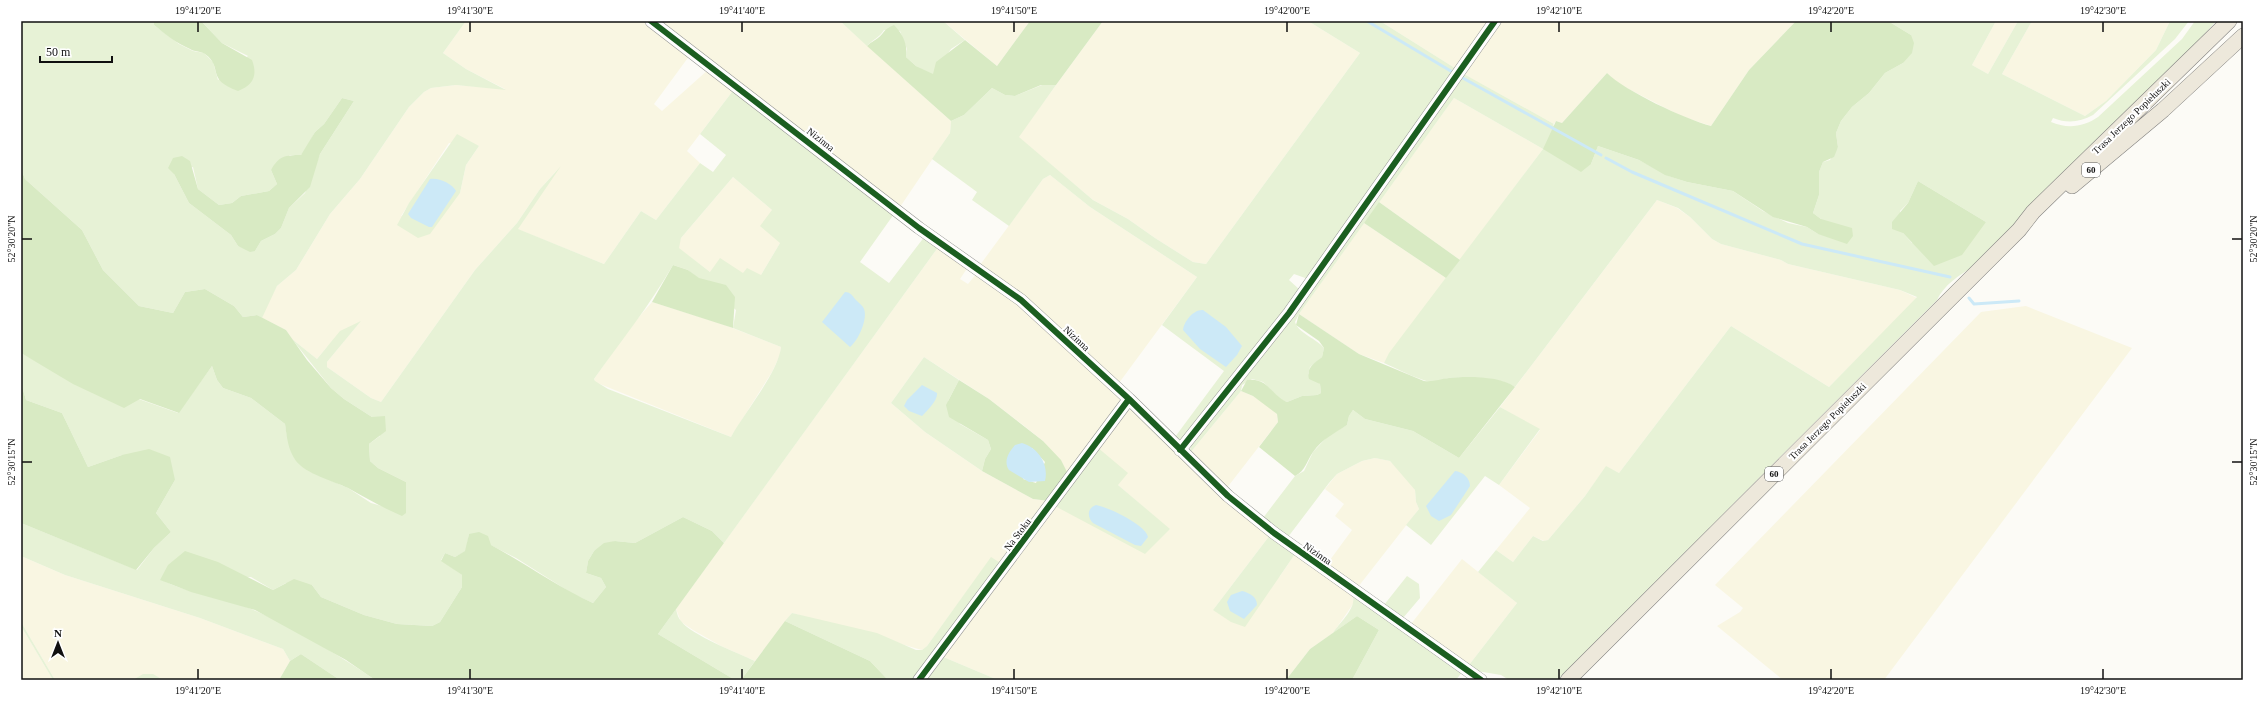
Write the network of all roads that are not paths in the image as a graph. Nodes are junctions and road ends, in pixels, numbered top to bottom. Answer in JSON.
{"nodes":[{"id":1,"x":651,"y":21,"type":"edge"},
{"id":2,"x":1495,"y":21,"type":"edge"},
{"id":3,"x":2229,"y":21,"type":"edge"},
{"id":4,"x":2243,"y":36,"type":"edge"},
{"id":5,"x":2019,"y":230,"type":"junction"},
{"id":6,"x":1129,"y":399,"type":"junction"},
{"id":7,"x":1180,"y":450,"type":"junction"},
{"id":8,"x":919,"y":680,"type":"edge"},
{"id":9,"x":1481,"y":680,"type":"edge"},
{"id":10,"x":1568,"y":680,"type":"edge"}],
"edges":[{"from":1,"to":6,"type":"street","name":"Nizinna"},
{"from":2,"to":7,"type":"street"},
{"from":3,"to":5,"type":"main road","name":"Trasa Jerzego Popiełuszki","number":"60"},
{"from":4,"to":5,"type":"main road","name":"Trasa Jerzego Popiełuszki","number":"60"},
{"from":5,"to":10,"type":"main road","name":"Trasa Jerzego Popiełuszki","number":"60"},
{"from":6,"to":7,"type":"street","name":"Nizinna"},
{"from":6,"to":8,"type":"street","name":"Na Stoku"},
{"from":7,"to":9,"type":"street","name":"Nizinna"}]}
